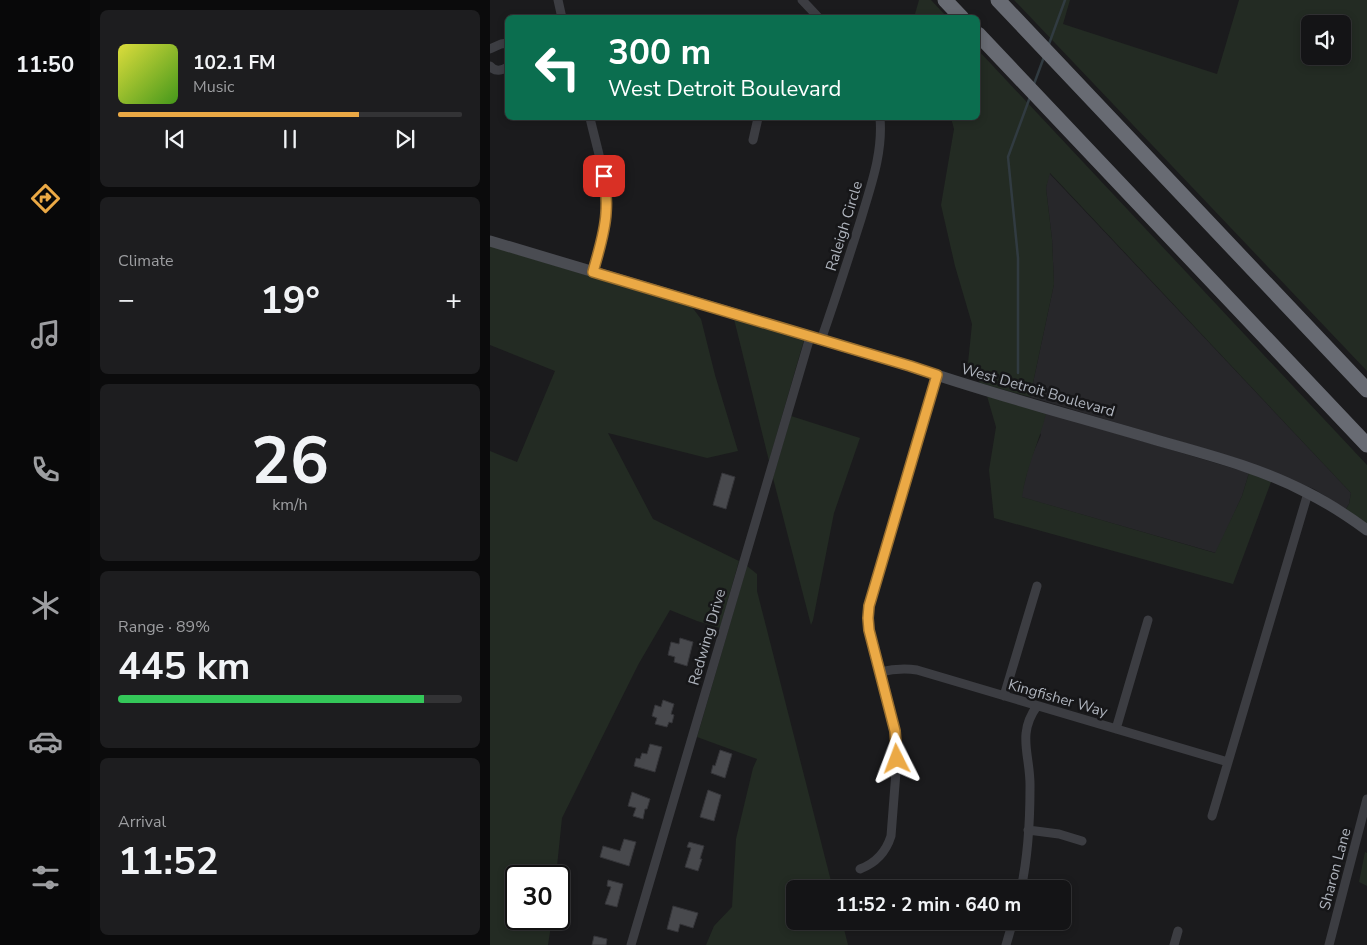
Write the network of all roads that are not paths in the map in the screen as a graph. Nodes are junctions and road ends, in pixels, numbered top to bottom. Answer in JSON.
{"nodes":[{"id":1,"x":558,"y":0,"type":"edge"},
{"id":2,"x":802,"y":0,"type":"edge"},
{"id":3,"x":946,"y":0,"type":"edge"},
{"id":4,"x":998,"y":0,"type":"edge"},
{"id":5,"x":561,"y":15,"type":"edge"},
{"id":6,"x":816,"y":15,"type":"edge"},
{"id":7,"x":959,"y":15,"type":"edge"},
{"id":8,"x":980,"y":36,"type":"edge"},
{"id":9,"x":505,"y":43,"type":"edge"},
{"id":10,"x":490,"y":49,"type":"edge"},
{"id":11,"x":490,"y":66,"type":"edge"},
{"id":12,"x":505,"y":68,"type":"edge"},
{"id":13,"x":590,"y":120,"type":"edge"},
{"id":14,"x":758,"y":120,"type":"edge"},
{"id":15,"x":880,"y":120,"type":"edge"},
{"id":16,"x":753,"y":140,"type":"dead end"},
{"id":17,"x":490,"y":241,"type":"edge"},
{"id":18,"x":593,"y":272,"type":"junction"},
{"id":19,"x":815,"y":338,"type":"junction"},
{"id":20,"x":937,"y":375,"type":"junction"},
{"id":21,"x":1367,"y":390,"type":"edge"},
{"id":22,"x":1367,"y":445,"type":"edge"},
{"id":23,"x":1308,"y":493,"type":"junction"},
{"id":24,"x":1367,"y":530,"type":"edge"},
{"id":25,"x":1037,"y":586,"type":"dead end"},
{"id":26,"x":1148,"y":620,"type":"dead end"},
{"id":27,"x":880,"y":672,"type":"junction"},
{"id":28,"x":1004,"y":696,"type":"junction"},
{"id":29,"x":1037,"y":706,"type":"junction"},
{"id":30,"x":1116,"y":729,"type":"junction"},
{"id":31,"x":1228,"y":762,"type":"junction"},
{"id":32,"x":1367,"y":799,"type":"edge"},
{"id":33,"x":1212,"y":816,"type":"dead end"},
{"id":34,"x":1028,"y":830,"type":"junction"},
{"id":35,"x":1082,"y":841,"type":"dead end"},
{"id":36,"x":860,"y":869,"type":"dead end"},
{"id":37,"x":1023,"y":880,"type":"edge"},
{"id":38,"x":1011,"y":930,"type":"edge"},
{"id":39,"x":1178,"y":931,"type":"dead end"},
{"id":40,"x":1009,"y":944,"type":"edge"},
{"id":41,"x":631,"y":945,"type":"edge"},
{"id":42,"x":1174,"y":945,"type":"edge"},
{"id":43,"x":1329,"y":945,"type":"edge"}],
"edges":[{"from":1,"to":5,"type":"street"},
{"from":2,"to":6,"type":"street"},
{"from":3,"to":7,"type":"highway"},
{"from":4,"to":21,"type":"highway"},
{"from":8,"to":22,"type":"highway"},
{"from":9,"to":10,"type":"street"},
{"from":11,"to":12,"type":"street"},
{"from":13,"to":18,"type":"street"},
{"from":14,"to":16,"type":"street"},
{"from":15,"to":19,"type":"street","name":"Raleigh Circle"},
{"from":17,"to":18,"type":"street","name":"West Detroit Boulevard"},
{"from":18,"to":19,"type":"street","name":"West Detroit Boulevard"},
{"from":19,"to":20,"type":"street","name":"West Detroit Boulevard"},
{"from":19,"to":41,"type":"street","name":"Redwing Drive"},
{"from":20,"to":23,"type":"street","name":"West Detroit Boulevard"},
{"from":20,"to":27,"type":"street"},
{"from":23,"to":24,"type":"street","name":"West Detroit Boulevard"},
{"from":23,"to":31,"type":"street"},
{"from":25,"to":28,"type":"street"},
{"from":26,"to":30,"type":"street"},
{"from":27,"to":28,"type":"street","name":"Kingfisher Way"},
{"from":27,"to":36,"type":"street"},
{"from":28,"to":29,"type":"street","name":"Kingfisher Way"},
{"from":29,"to":30,"type":"street","name":"Kingfisher Way"},
{"from":29,"to":34,"type":"street"},
{"from":30,"to":31,"type":"street","name":"Kingfisher Way"},
{"from":31,"to":33,"type":"street"},
{"from":32,"to":43,"type":"street","name":"Sharon Lane"},
{"from":34,"to":35,"type":"street"},
{"from":34,"to":37,"type":"street"},
{"from":38,"to":40,"type":"street"},
{"from":39,"to":42,"type":"street"}]}
